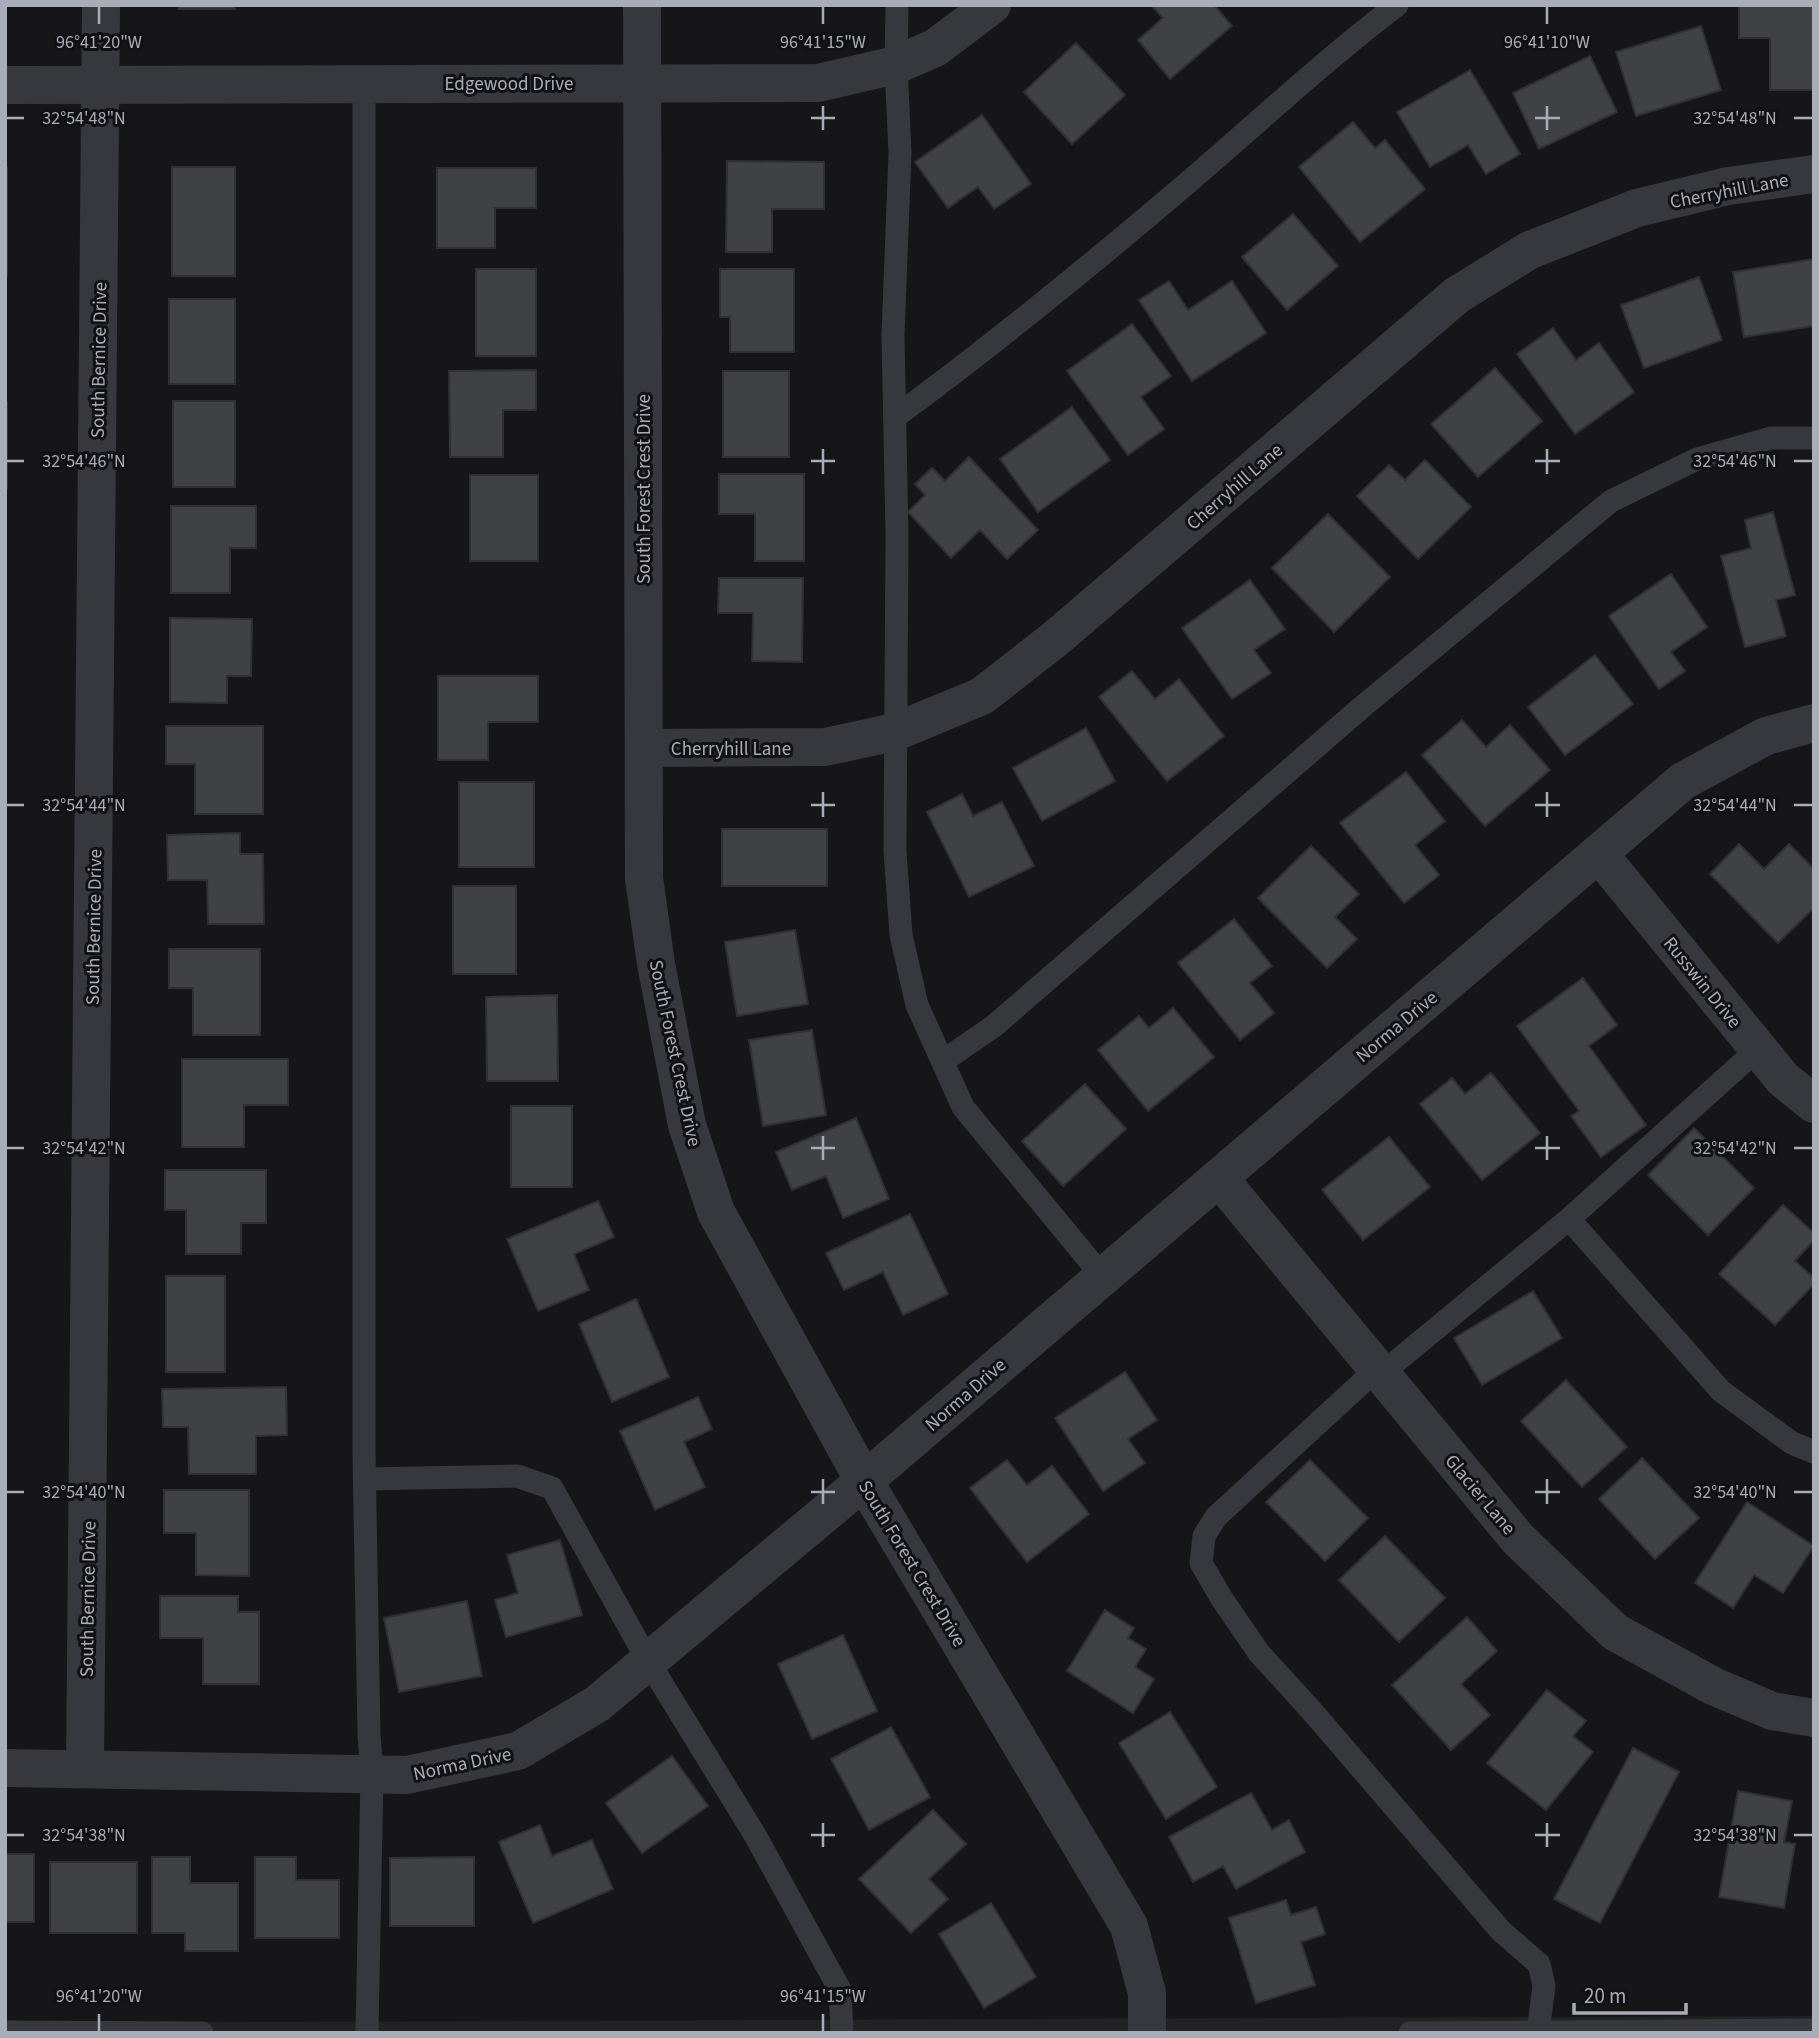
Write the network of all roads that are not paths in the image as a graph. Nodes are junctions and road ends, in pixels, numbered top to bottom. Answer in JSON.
{"nodes":[{"id":1,"x":101,"y":5,"type":"edge"},
{"id":2,"x":642,"y":5,"type":"edge"},
{"id":3,"x":897,"y":5,"type":"edge"},
{"id":4,"x":992,"y":5,"type":"edge"},
{"id":5,"x":1397,"y":5,"type":"edge"},
{"id":6,"x":896,"y":65,"type":"junction"},
{"id":7,"x":642,"y":83,"type":"junction"},
{"id":8,"x":364,"y":84,"type":"junction"},
{"id":9,"x":5,"y":85,"type":"edge"},
{"id":10,"x":100,"y":85,"type":"junction"},
{"id":11,"x":1814,"y":174,"type":"edge"},
{"id":12,"x":895,"y":417,"type":"junction"},
{"id":13,"x":1814,"y":438,"type":"edge"},
{"id":14,"x":1814,"y":723,"type":"edge"},
{"id":15,"x":895,"y":732,"type":"junction"},
{"id":16,"x":644,"y":748,"type":"junction"},
{"id":17,"x":1599,"y":854,"type":"junction"},
{"id":18,"x":1758,"y":1049,"type":"junction"},
{"id":19,"x":943,"y":1061,"type":"junction"},
{"id":20,"x":1814,"y":1104,"type":"edge"},
{"id":21,"x":1219,"y":1178,"type":"junction"},
{"id":22,"x":1569,"y":1219,"type":"junction"},
{"id":23,"x":1103,"y":1277,"type":"junction"},
{"id":24,"x":1380,"y":1371,"type":"junction"},
{"id":25,"x":1814,"y":1452,"type":"edge"},
{"id":26,"x":365,"y":1479,"type":"junction"},
{"id":27,"x":864,"y":1481,"type":"junction"},
{"id":28,"x":648,"y":1661,"type":"junction"},
{"id":29,"x":1814,"y":1718,"type":"edge"},
{"id":30,"x":5,"y":1769,"type":"edge"},
{"id":31,"x":85,"y":1769,"type":"junction"},
{"id":32,"x":373,"y":1774,"type":"junction"},
{"id":33,"x":1803,"y":2031,"type":"edge"},
{"id":34,"x":5,"y":2032,"type":"edge"},
{"id":35,"x":1538,"y":2032,"type":"edge"},
{"id":36,"x":202,"y":2033,"type":"edge"},
{"id":37,"x":367,"y":2033,"type":"edge"},
{"id":38,"x":842,"y":2033,"type":"edge"},
{"id":39,"x":1147,"y":2033,"type":"edge"},
{"id":40,"x":1410,"y":2033,"type":"edge"}],
"edges":[{"from":1,"to":10,"type":"street","name":"South Bernice Drive"},
{"from":2,"to":7,"type":"street","name":"South Forest Crest Drive"},
{"from":3,"to":6,"type":"lane"},
{"from":4,"to":6,"type":"street","name":"Edgewood Drive"},
{"from":5,"to":12,"type":"lane"},
{"from":6,"to":7,"type":"street","name":"Edgewood Drive"},
{"from":6,"to":12,"type":"lane"},
{"from":7,"to":8,"type":"street","name":"Edgewood Drive"},
{"from":7,"to":16,"type":"street","name":"South Forest Crest Drive"},
{"from":8,"to":10,"type":"street","name":"Edgewood Drive"},
{"from":8,"to":26,"type":"lane"},
{"from":9,"to":10,"type":"street","name":"Edgewood Drive"},
{"from":10,"to":31,"type":"street","name":"South Bernice Drive"},
{"from":11,"to":15,"type":"street","name":"Cherryhill Lane"},
{"from":12,"to":15,"type":"lane"},
{"from":13,"to":19,"type":"lane"},
{"from":14,"to":17,"type":"street","name":"Norma Drive"},
{"from":15,"to":16,"type":"street","name":"Cherryhill Lane"},
{"from":15,"to":19,"type":"lane"},
{"from":16,"to":27,"type":"street","name":"South Forest Crest Drive"},
{"from":17,"to":18,"type":"street","name":"Russwin Drive"},
{"from":17,"to":21,"type":"street","name":"Norma Drive"},
{"from":18,"to":20,"type":"street","name":"Russwin Drive"},
{"from":18,"to":22,"type":"lane"},
{"from":19,"to":23,"type":"lane"},
{"from":21,"to":23,"type":"street","name":"Norma Drive"},
{"from":21,"to":24,"type":"street","name":"Glacier Lane"},
{"from":22,"to":24,"type":"lane"},
{"from":22,"to":25,"type":"lane"},
{"from":23,"to":27,"type":"street","name":"Norma Drive"},
{"from":24,"to":29,"type":"street","name":"Glacier Lane"},
{"from":24,"to":35,"type":"lane"},
{"from":26,"to":28,"type":"lane"},
{"from":26,"to":32,"type":"lane"},
{"from":27,"to":28,"type":"street","name":"Norma Drive"},
{"from":27,"to":39,"type":"street","name":"South Forest Crest Drive"},
{"from":28,"to":32,"type":"street","name":"Norma Drive"},
{"from":28,"to":38,"type":"lane"},
{"from":30,"to":31,"type":"street","name":"Norma Drive"},
{"from":31,"to":32,"type":"street","name":"Norma Drive"},
{"from":32,"to":37,"type":"lane"},
{"from":33,"to":35,"type":"lane"},
{"from":34,"to":36,"type":"lane"},
{"from":35,"to":40,"type":"lane"}]}
